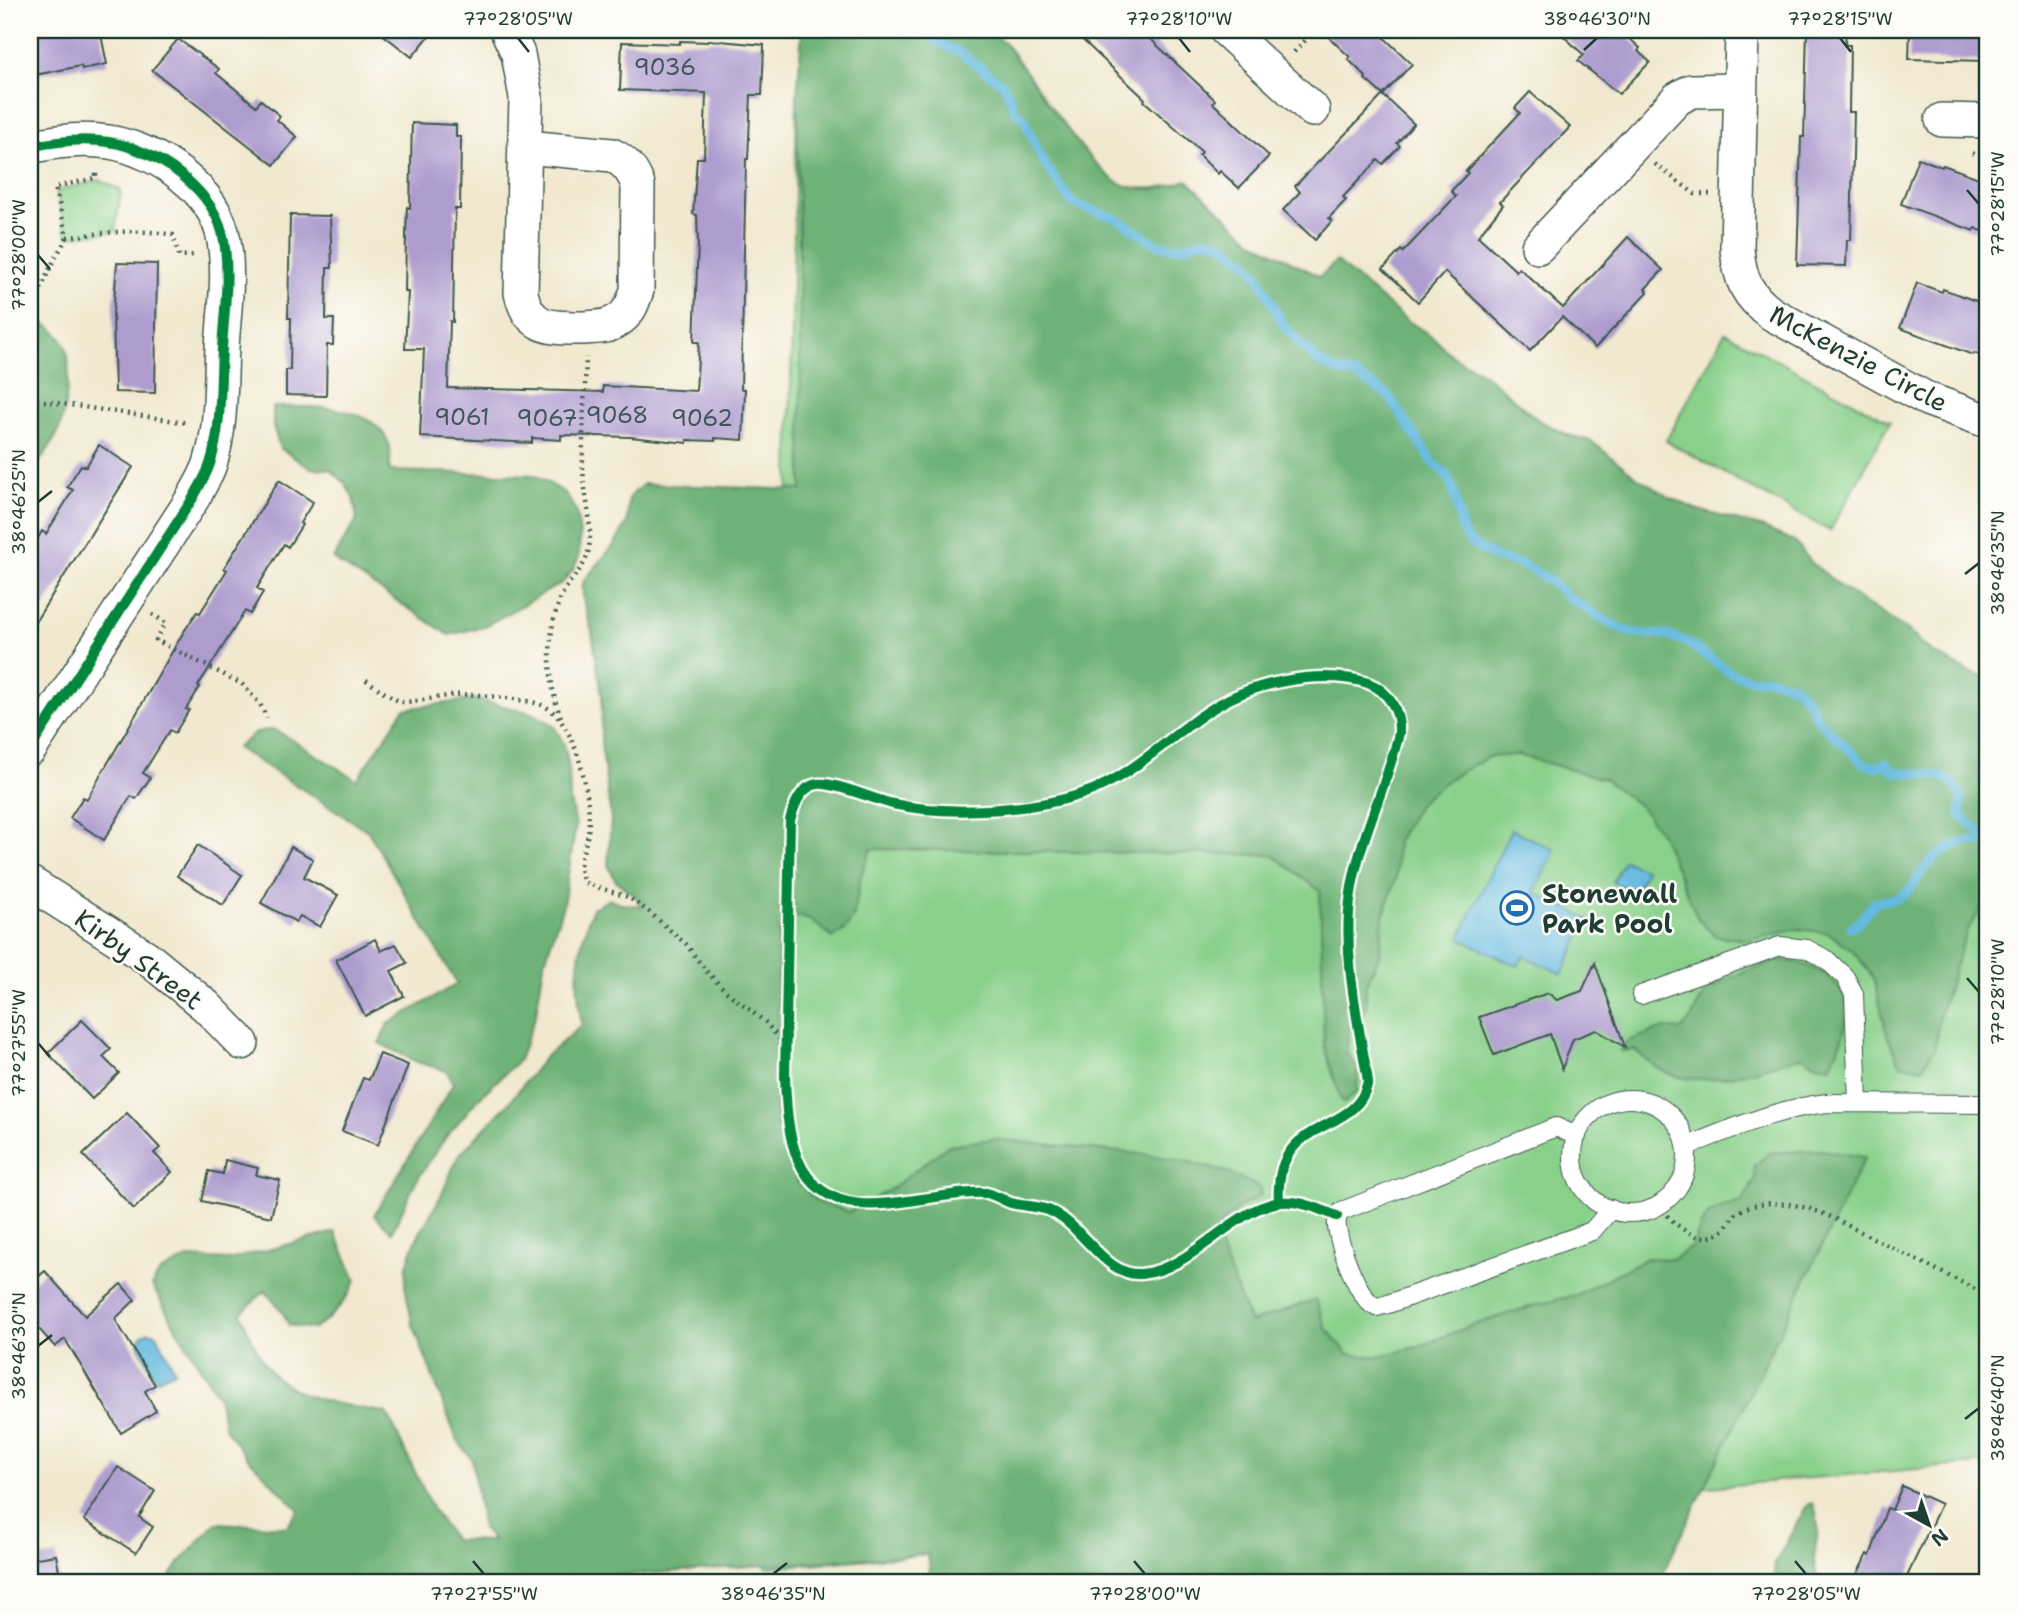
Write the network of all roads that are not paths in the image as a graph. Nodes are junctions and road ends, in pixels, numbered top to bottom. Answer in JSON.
{"nodes":[{"id":1,"x":507,"y":30,"type":"edge"},
{"id":2,"x":1226,"y":30,"type":"edge"},
{"id":3,"x":1742,"y":30,"type":"edge"},
{"id":4,"x":1740,"y":90,"type":"junction"},
{"id":5,"x":1313,"y":110,"type":"dead end"},
{"id":6,"x":1942,"y":120,"type":"dead end"},
{"id":7,"x":1987,"y":121,"type":"edge"},
{"id":8,"x":30,"y":146,"type":"edge"},
{"id":9,"x":526,"y":147,"type":"junction"},
{"id":10,"x":1538,"y":247,"type":"dead end"},
{"id":11,"x":1987,"y":421,"type":"edge"},
{"id":12,"x":30,"y":749,"type":"edge"},
{"id":13,"x":30,"y":883,"type":"edge"},
{"id":14,"x":1641,"y":995,"type":"dead end"},
{"id":15,"x":243,"y":1043,"type":"dead end"},
{"id":16,"x":1858,"y":1103,"type":"junction"},
{"id":17,"x":1987,"y":1104,"type":"edge"},
{"id":18,"x":1577,"y":1136,"type":"junction"},
{"id":19,"x":1687,"y":1146,"type":"junction"},
{"id":20,"x":1611,"y":1209,"type":"junction"}],
"edges":[{"from":1,"to":9,"type":"street"},
{"from":2,"to":5,"type":"street"},
{"from":3,"to":4,"type":"street","name":"McKenzie Circle"},
{"from":4,"to":10,"type":"street"},
{"from":4,"to":11,"type":"street","name":"McKenzie Circle"},
{"from":6,"to":7,"type":"street"},
{"from":8,"to":12,"type":"street"},
{"from":9,"to":9,"type":"street"},
{"from":13,"to":15,"type":"street","name":"Kirby Street"},
{"from":14,"to":16,"type":"lane"},
{"from":16,"to":17,"type":"lane"},
{"from":16,"to":19,"type":"lane"},
{"from":18,"to":19,"type":"lane"},
{"from":18,"to":20,"type":"lane"},
{"from":18,"to":20,"type":"lane"},
{"from":19,"to":20,"type":"lane"}]}
